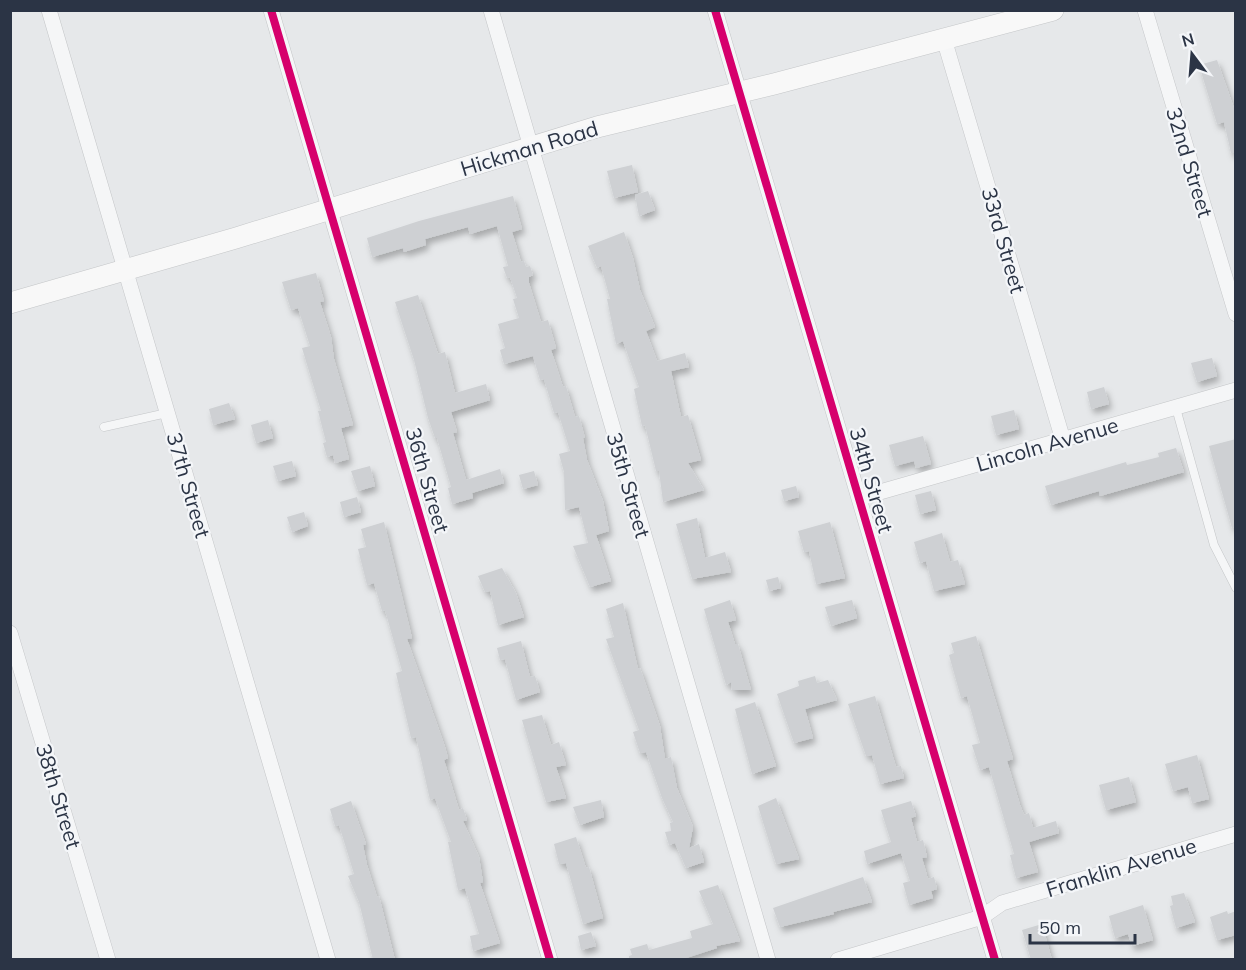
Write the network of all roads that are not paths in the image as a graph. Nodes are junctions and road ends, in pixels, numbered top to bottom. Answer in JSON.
{"nodes":[{"id":1,"x":49,"y":10,"type":"edge"},
{"id":2,"x":271,"y":10,"type":"edge"},
{"id":3,"x":491,"y":10,"type":"edge"},
{"id":4,"x":715,"y":10,"type":"edge"},
{"id":5,"x":1053,"y":10,"type":"edge"},
{"id":6,"x":1145,"y":10,"type":"edge"},
{"id":7,"x":1019,"y":15,"type":"edge"},
{"id":8,"x":944,"y":39,"type":"junction"},
{"id":9,"x":739,"y":93,"type":"junction"},
{"id":10,"x":531,"y":147,"type":"junction"},
{"id":11,"x":329,"y":209,"type":"junction"},
{"id":12,"x":126,"y":269,"type":"junction"},
{"id":13,"x":1232,"y":290,"type":"edge"},
{"id":14,"x":10,"y":303,"type":"edge"},
{"id":15,"x":1236,"y":314,"type":"edge"},
{"id":16,"x":1236,"y":390,"type":"edge"},
{"id":17,"x":1176,"y":408,"type":"junction"},
{"id":18,"x":168,"y":413,"type":"junction"},
{"id":19,"x":104,"y":427,"type":"dead end"},
{"id":20,"x":1063,"y":440,"type":"junction"},
{"id":21,"x":859,"y":498,"type":"junction"},
{"id":22,"x":1236,"y":588,"type":"edge"},
{"id":23,"x":10,"y":633,"type":"edge"},
{"id":24,"x":1236,"y":834,"type":"edge"},
{"id":25,"x":982,"y":917,"type":"junction"},
{"id":26,"x":108,"y":960,"type":"edge"},
{"id":27,"x":328,"y":960,"type":"edge"},
{"id":28,"x":550,"y":960,"type":"edge"},
{"id":29,"x":768,"y":960,"type":"edge"},
{"id":30,"x":838,"y":960,"type":"edge"},
{"id":31,"x":995,"y":960,"type":"edge"}],
"edges":[{"from":1,"to":12,"type":"street","name":"37th Street"},
{"from":2,"to":11,"type":"street","name":"36th Street"},
{"from":3,"to":10,"type":"street","name":"35th Street"},
{"from":4,"to":9,"type":"street","name":"34th Street"},
{"from":5,"to":7,"type":"main road","name":"Hickman Road"},
{"from":6,"to":13,"type":"street","name":"32nd Street"},
{"from":7,"to":8,"type":"main road","name":"Hickman Road"},
{"from":8,"to":9,"type":"main road","name":"Hickman Road"},
{"from":8,"to":20,"type":"street","name":"33rd Street"},
{"from":9,"to":10,"type":"main road","name":"Hickman Road"},
{"from":9,"to":21,"type":"street","name":"34th Street"},
{"from":10,"to":11,"type":"main road","name":"Hickman Road"},
{"from":10,"to":29,"type":"street","name":"35th Street"},
{"from":11,"to":12,"type":"main road","name":"Hickman Road"},
{"from":11,"to":28,"type":"street","name":"36th Street"},
{"from":12,"to":14,"type":"main road","name":"Hickman Road"},
{"from":12,"to":18,"type":"street","name":"37th Street"},
{"from":13,"to":15,"type":"street","name":"32nd Street"},
{"from":16,"to":17,"type":"street","name":"Lincoln Avenue"},
{"from":17,"to":20,"type":"street","name":"Lincoln Avenue"},
{"from":17,"to":22,"type":"lane"},
{"from":18,"to":19,"type":"lane"},
{"from":18,"to":27,"type":"street","name":"37th Street"},
{"from":20,"to":21,"type":"street","name":"Lincoln Avenue"},
{"from":21,"to":25,"type":"street","name":"34th Street"},
{"from":23,"to":26,"type":"street","name":"38th Street"},
{"from":24,"to":25,"type":"street","name":"Franklin Avenue"},
{"from":25,"to":30,"type":"street","name":"Franklin Avenue"},
{"from":25,"to":31,"type":"street","name":"34th Street"}]}
